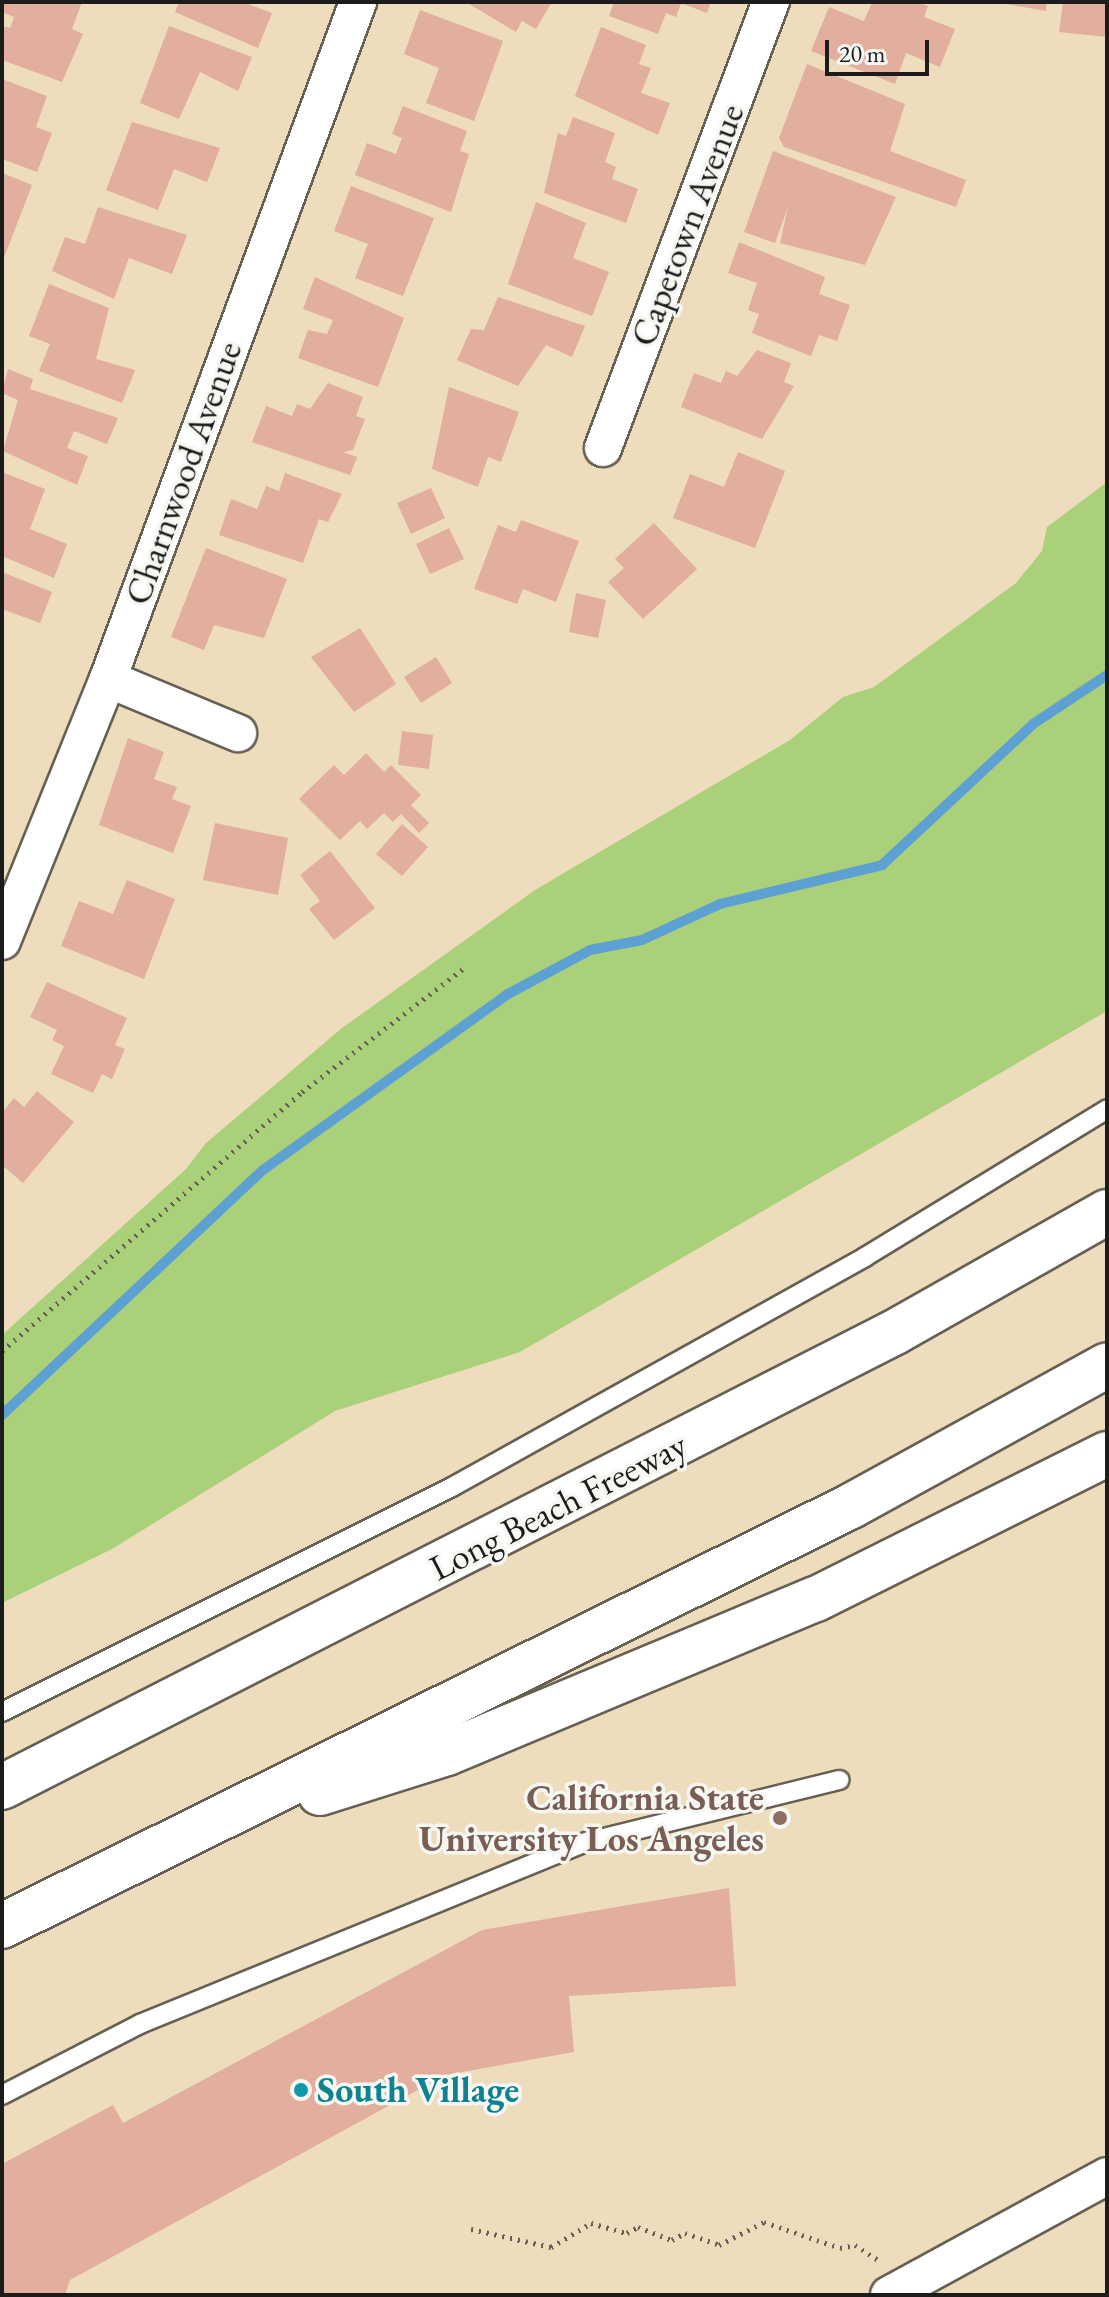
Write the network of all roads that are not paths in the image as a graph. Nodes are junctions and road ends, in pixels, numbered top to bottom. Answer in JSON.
{"nodes":[{"id":1,"x":358,"y":2,"type":"edge"},
{"id":2,"x":771,"y":2,"type":"edge"},
{"id":3,"x":603,"y":448,"type":"dead end"},
{"id":4,"x":108,"y":679,"type":"junction"},
{"id":5,"x":238,"y":733,"type":"dead end"},
{"id":6,"x":2,"y":941,"type":"edge"},
{"id":7,"x":1107,"y":1109,"type":"edge"},
{"id":8,"x":1107,"y":1212,"type":"edge"},
{"id":9,"x":1107,"y":1365,"type":"edge"},
{"id":10,"x":1107,"y":1454,"type":"edge"},
{"id":11,"x":2,"y":1712,"type":"edge"},
{"id":12,"x":839,"y":1780,"type":"dead end"},
{"id":13,"x":2,"y":1787,"type":"edge"},
{"id":14,"x":181,"y":1836,"type":"junction"},
{"id":15,"x":2,"y":1926,"type":"edge"},
{"id":16,"x":2,"y":2095,"type":"edge"},
{"id":17,"x":1107,"y":2176,"type":"edge"},
{"id":18,"x":890,"y":2282,"type":"edge"}],
"edges":[{"from":1,"to":4,"type":"street","name":"Charnwood Avenue"},
{"from":2,"to":3,"type":"street","name":"Capetown Avenue"},
{"from":4,"to":5,"type":"street"},
{"from":4,"to":6,"type":"street","name":"Charnwood Avenue"},
{"from":7,"to":11,"type":"lane"},
{"from":8,"to":13,"type":"highway","name":"Long Beach Freeway"},
{"from":9,"to":14,"type":"highway"},
{"from":10,"to":14,"type":"highway"},
{"from":12,"to":16,"type":"lane"},
{"from":14,"to":15,"type":"highway"},
{"from":17,"to":18,"type":"street"}]}
